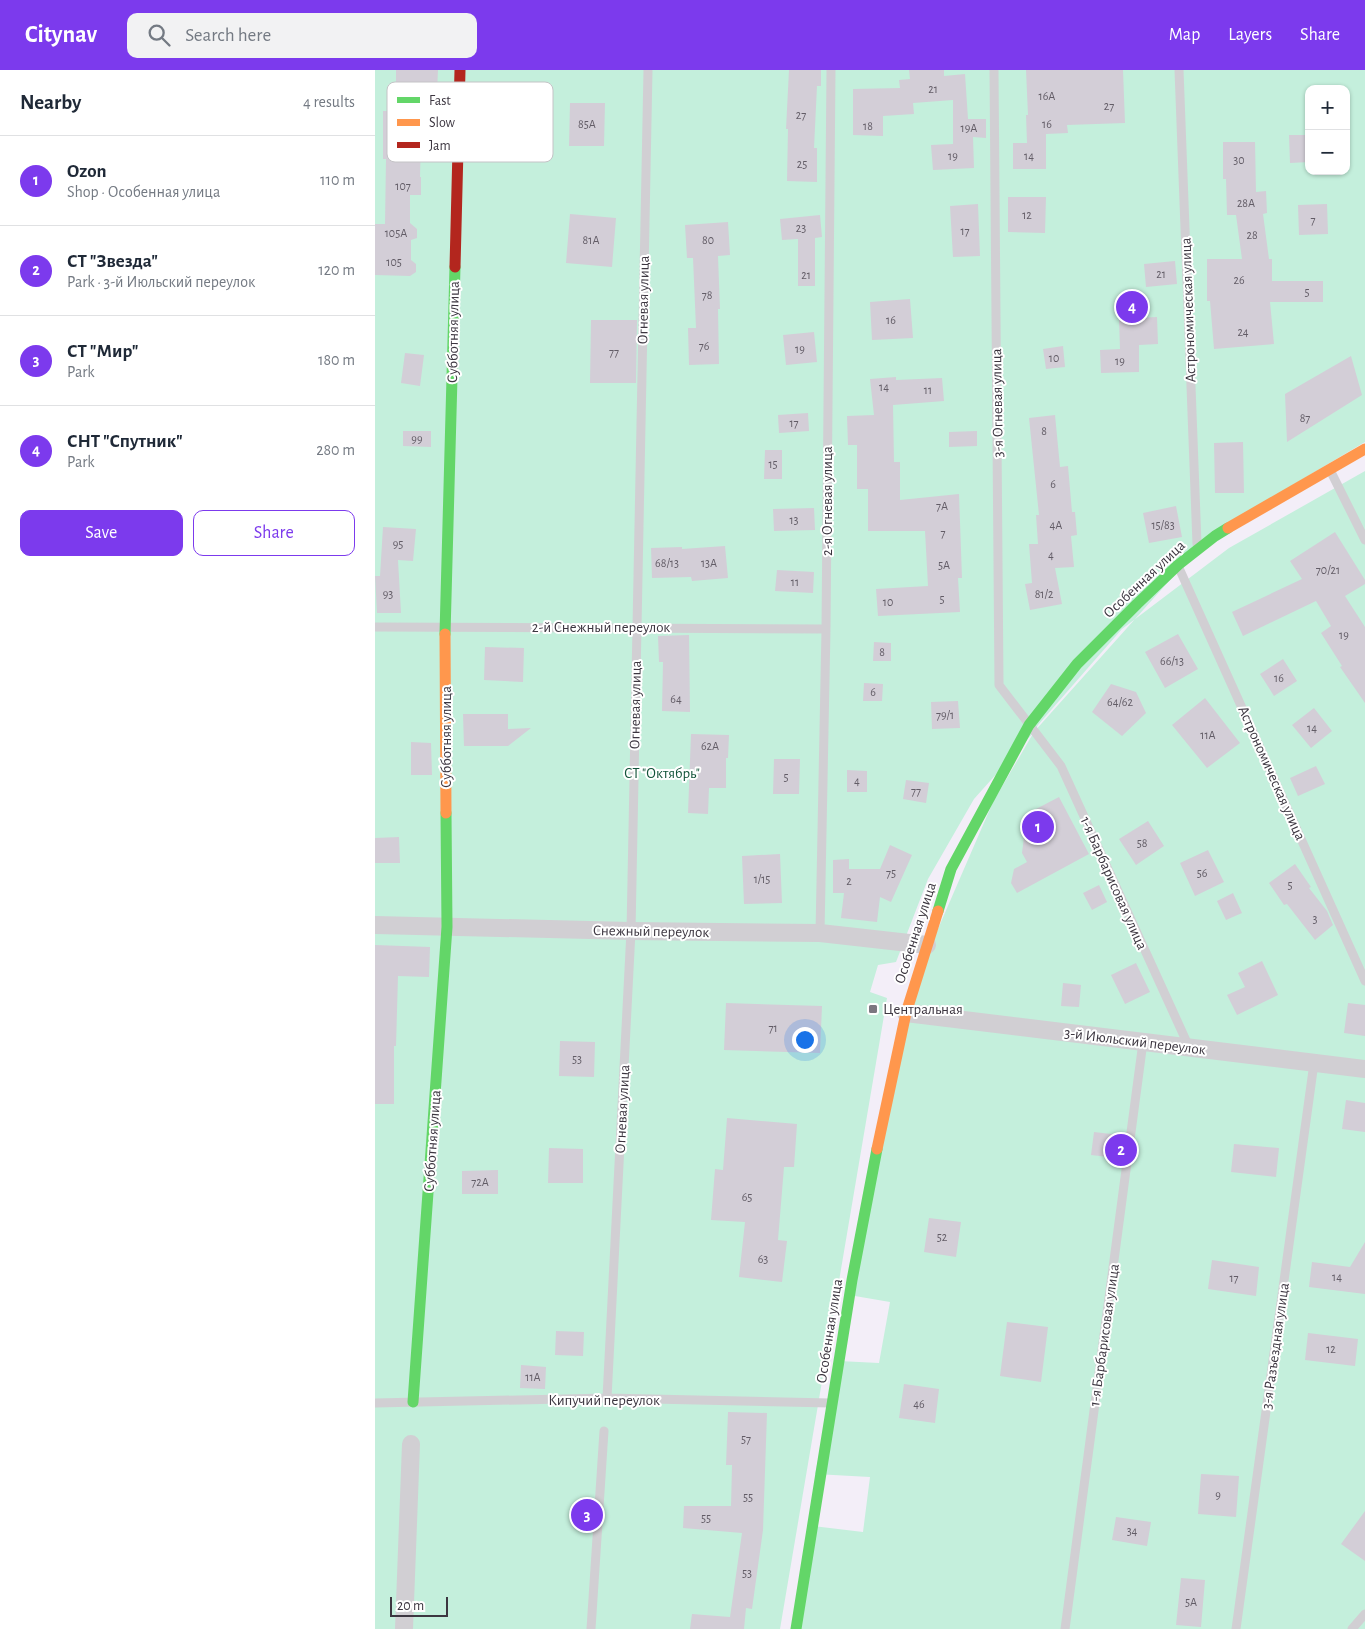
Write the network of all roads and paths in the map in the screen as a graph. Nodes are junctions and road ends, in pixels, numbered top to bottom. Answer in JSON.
{"nodes":[{"id":1,"x":648,"y":70,"type":"edge"},
{"id":2,"x":831,"y":70,"type":"edge"},
{"id":3,"x":994,"y":70,"type":"edge"},
{"id":4,"x":1179,"y":70,"type":"edge"},
{"id":5,"x":458,"y":162,"type":"edge"},
{"id":6,"x":1365,"y":449,"type":"edge"},
{"id":7,"x":1330,"y":470,"type":"junction"},
{"id":8,"x":1365,"y":540,"type":"edge"},
{"id":9,"x":1197,"y":550,"type":"junction"},
{"id":10,"x":1178,"y":565,"type":"junction"},
{"id":11,"x":375,"y":627,"type":"edge"},
{"id":12,"x":445,"y":627,"type":"junction"},
{"id":13,"x":637,"y":627,"type":"junction"},
{"id":14,"x":826,"y":629,"type":"junction"},
{"id":15,"x":1029,"y":725,"type":"junction"},
{"id":16,"x":375,"y":925,"type":"edge"},
{"id":17,"x":447,"y":927,"type":"junction"},
{"id":18,"x":631,"y":931,"type":"junction"},
{"id":19,"x":819,"y":933,"type":"junction"},
{"id":20,"x":927,"y":945,"type":"junction"},
{"id":21,"x":1365,"y":981,"type":"edge"},
{"id":22,"x":906,"y":1012,"type":"junction"},
{"id":23,"x":1143,"y":1042,"type":"junction"},
{"id":24,"x":1189,"y":1047,"type":"junction"},
{"id":25,"x":1314,"y":1063,"type":"junction"},
{"id":26,"x":1365,"y":1069,"type":"edge"},
{"id":27,"x":607,"y":1398,"type":"junction"},
{"id":28,"x":413,"y":1402,"type":"junction"},
{"id":29,"x":375,"y":1403,"type":"edge"},
{"id":30,"x":833,"y":1403,"type":"junction"},
{"id":31,"x":604,"y":1431,"type":"dead end"},
{"id":32,"x":411,"y":1444,"type":"dead end"},
{"id":33,"x":1365,"y":1614,"type":"edge"},
{"id":34,"x":404,"y":1629,"type":"edge"},
{"id":35,"x":591,"y":1629,"type":"edge"},
{"id":36,"x":797,"y":1629,"type":"edge"},
{"id":37,"x":1065,"y":1629,"type":"edge"},
{"id":38,"x":1236,"y":1629,"type":"edge"},
{"id":39,"x":1352,"y":1629,"type":"edge"}],
"edges":[{"from":1,"to":13,"type":"lane","name":"Огневая улица"},
{"from":2,"to":14,"type":"lane","name":"2-я Огневая улица"},
{"from":3,"to":15,"type":"lane","name":"3-я Огневая улица"},
{"from":4,"to":9,"type":"lane","name":"Астрономическая улица"},
{"from":5,"to":12,"type":"main road","name":"Субботняя улица"},
{"from":6,"to":7,"type":"main road","name":"Особенная улица"},
{"from":7,"to":8,"type":"lane"},
{"from":7,"to":9,"type":"main road","name":"Особенная улица"},
{"from":9,"to":10,"type":"main road","name":"Особенная улица"},
{"from":10,"to":15,"type":"main road","name":"Особенная улица"},
{"from":10,"to":21,"type":"lane","name":"Астрономическая улица"},
{"from":11,"to":12,"type":"lane","name":"2-й Снежный переулок"},
{"from":12,"to":13,"type":"lane","name":"2-й Снежный переулок"},
{"from":12,"to":17,"type":"main road","name":"Субботняя улица"},
{"from":13,"to":14,"type":"lane","name":"2-й Снежный переулок"},
{"from":13,"to":18,"type":"lane","name":"Огневая улица"},
{"from":14,"to":19,"type":"lane","name":"2-я Огневая улица"},
{"from":15,"to":20,"type":"main road","name":"Особенная улица"},
{"from":15,"to":24,"type":"lane","name":"1-я Барбарисовая улица"},
{"from":16,"to":17,"type":"street","name":"Снежный переулок"},
{"from":17,"to":18,"type":"street","name":"Снежный переулок"},
{"from":17,"to":28,"type":"main road","name":"Субботняя улица"},
{"from":18,"to":19,"type":"street","name":"Снежный переулок"},
{"from":18,"to":27,"type":"lane","name":"Огневая улица"},
{"from":19,"to":20,"type":"street","name":"Снежный переулок"},
{"from":20,"to":22,"type":"main road","name":"Особенная улица"},
{"from":22,"to":23,"type":"street","name":"3-й Июльский переулок"},
{"from":22,"to":30,"type":"main road","name":"Особенная улица"},
{"from":23,"to":24,"type":"street","name":"3-й Июльский переулок"},
{"from":23,"to":37,"type":"lane","name":"1-я Барбарисовая улица"},
{"from":24,"to":25,"type":"street","name":"3-й Июльский переулок"},
{"from":25,"to":26,"type":"street","name":"3-й Июльский переулок"},
{"from":25,"to":38,"type":"lane","name":"3-я Разъездная улица"},
{"from":27,"to":28,"type":"lane","name":"Кипучий переулок"},
{"from":27,"to":30,"type":"lane","name":"Кипучий переулок"},
{"from":28,"to":29,"type":"lane","name":"Кипучий переулок"},
{"from":30,"to":36,"type":"main road","name":"Особенная улица"},
{"from":31,"to":35,"type":"lane"},
{"from":32,"to":34,"type":"street"},
{"from":33,"to":39,"type":"lane"}]}
